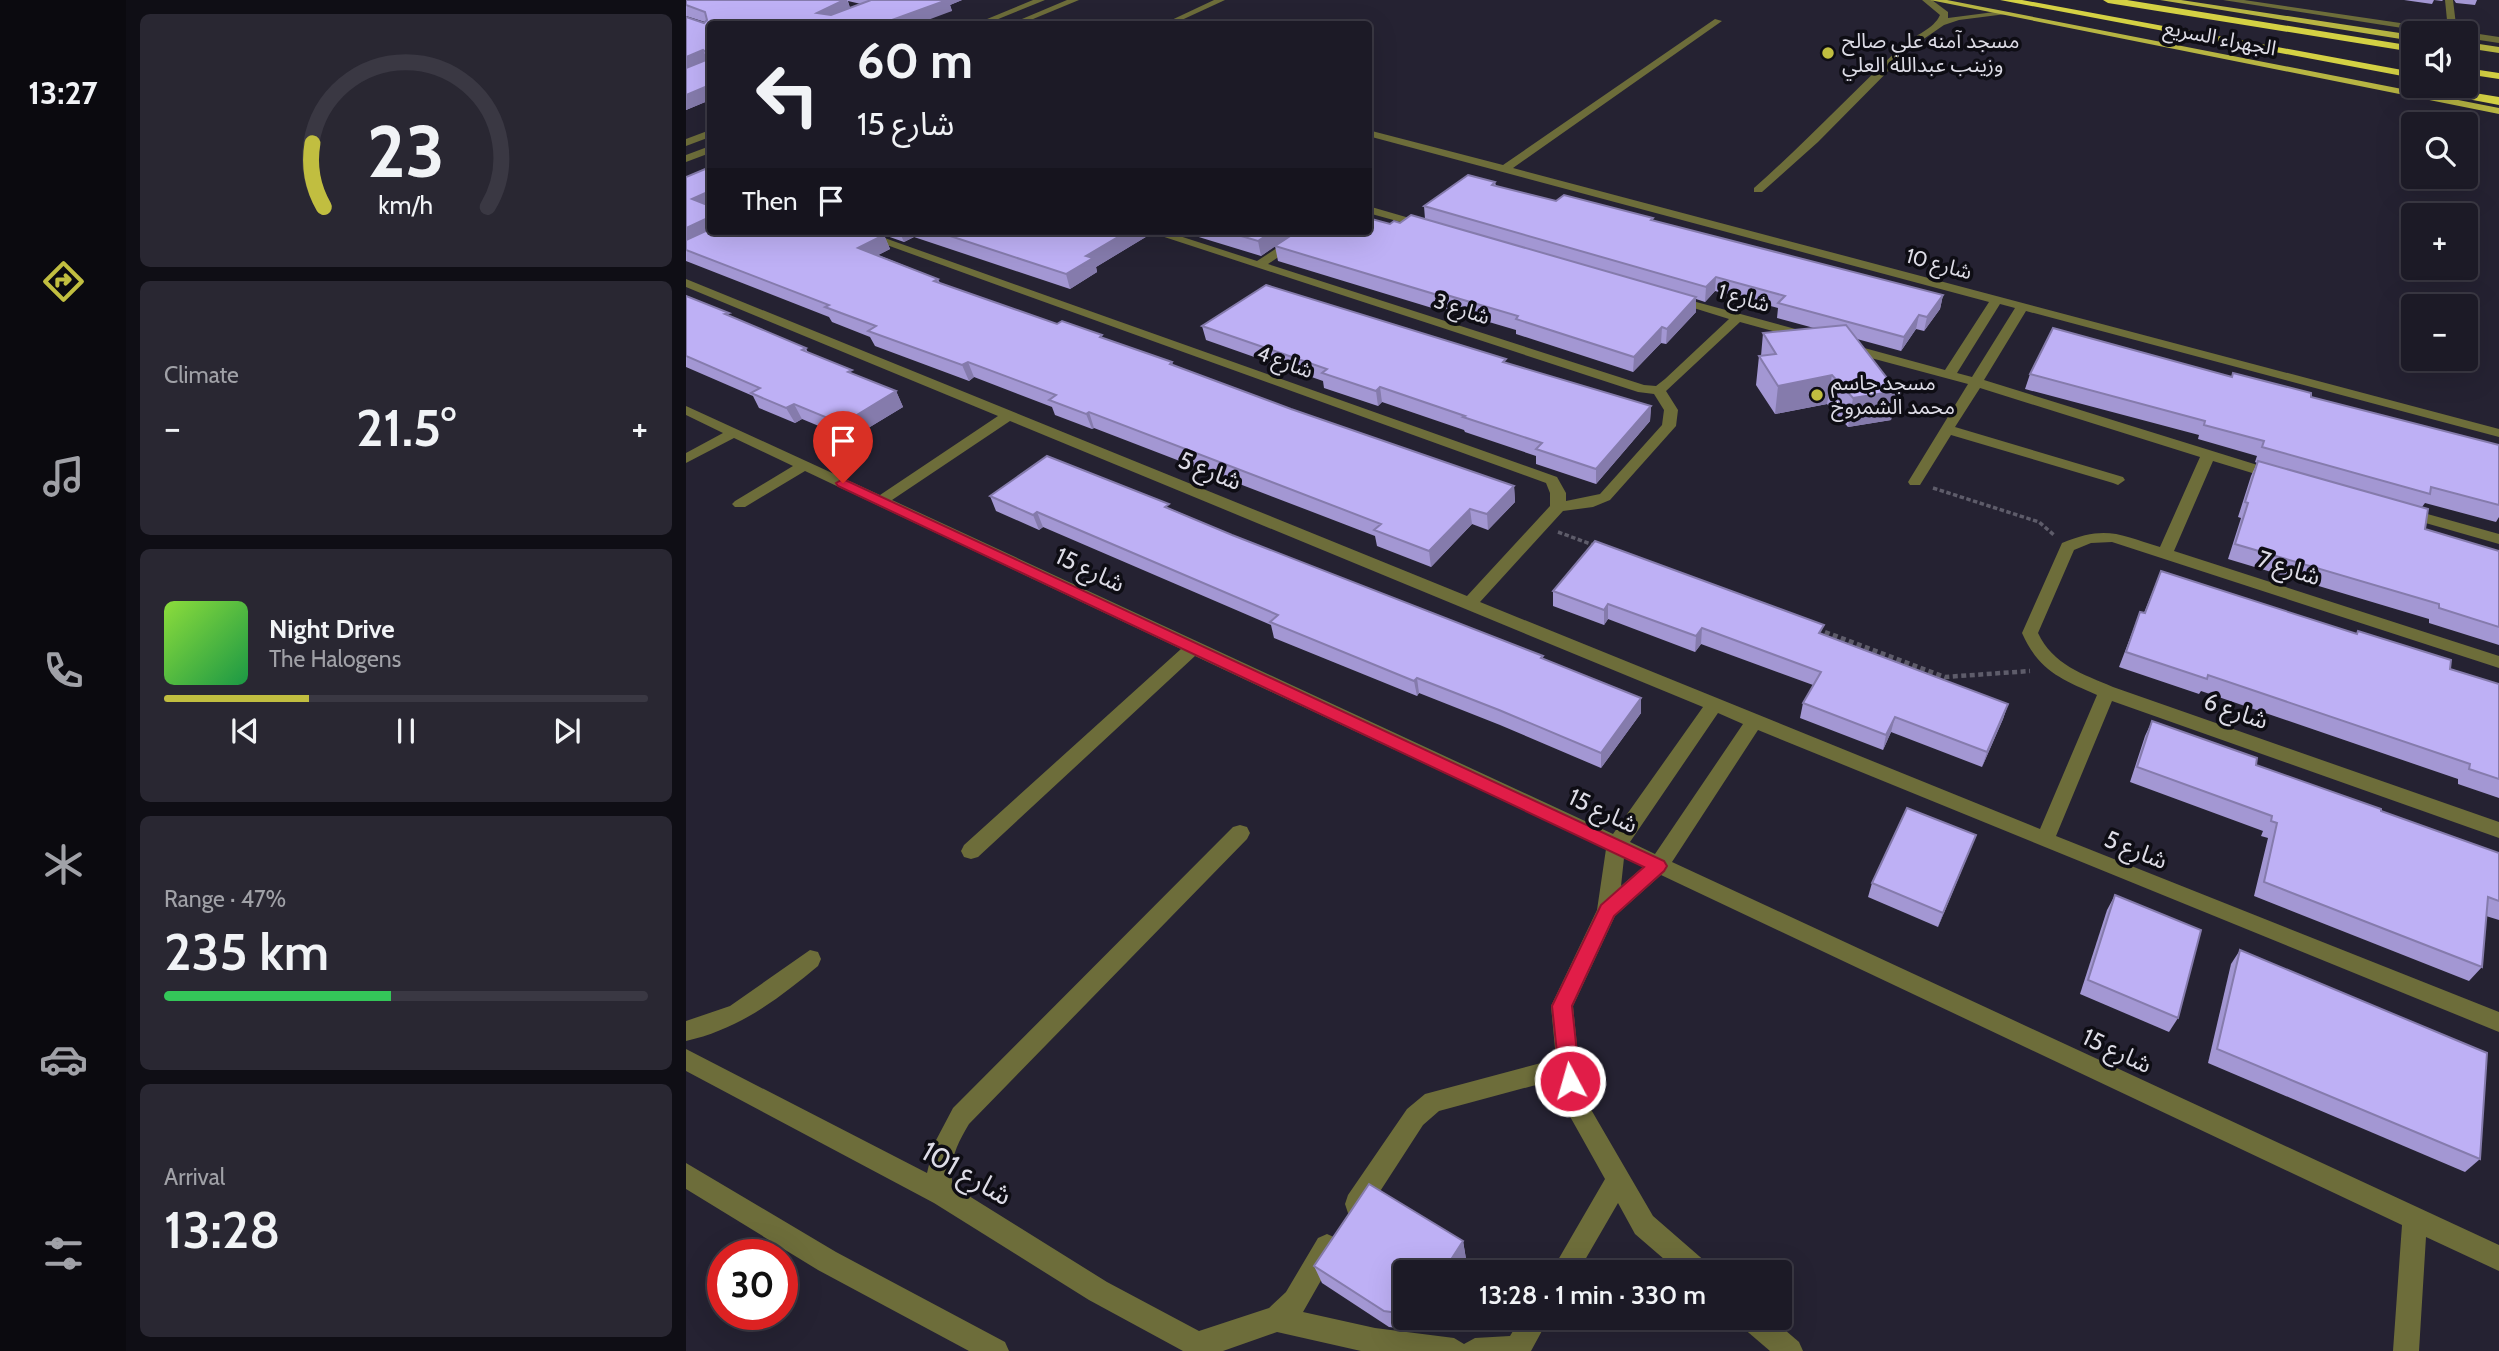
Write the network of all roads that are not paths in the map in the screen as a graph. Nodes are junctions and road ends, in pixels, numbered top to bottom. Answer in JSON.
{"nodes":[{"id":1,"x":1041,"y":0,"type":"edge"},
{"id":2,"x":1074,"y":0,"type":"edge"},
{"id":3,"x":1221,"y":0,"type":"edge"},
{"id":4,"x":1926,"y":0,"type":"edge"},
{"id":5,"x":1934,"y":0,"type":"edge"},
{"id":6,"x":2005,"y":0,"type":"edge"},
{"id":7,"x":2164,"y":0,"type":"edge"},
{"id":8,"x":2227,"y":0,"type":"edge"},
{"id":9,"x":2449,"y":0,"type":"edge"},
{"id":10,"x":2104,"y":2,"type":"edge"},
{"id":11,"x":2064,"y":11,"type":"junction"},
{"id":12,"x":2002,"y":14,"type":"junction"},
{"id":13,"x":987,"y":21,"type":"edge"},
{"id":14,"x":1022,"y":21,"type":"edge"},
{"id":15,"x":1176,"y":21,"type":"edge"},
{"id":16,"x":1718,"y":21,"type":"dead end"},
{"id":17,"x":2451,"y":21,"type":"edge"},
{"id":18,"x":1941,"y":23,"type":"junction"},
{"id":19,"x":2401,"y":26,"type":"edge"},
{"id":20,"x":2401,"y":36,"type":"edge"},
{"id":21,"x":2478,"y":37,"type":"edge"},
{"id":22,"x":2499,"y":40,"type":"edge"},
{"id":23,"x":2401,"y":47,"type":"edge"},
{"id":24,"x":2478,"y":47,"type":"edge"},
{"id":25,"x":2499,"y":50,"type":"edge"},
{"id":26,"x":2478,"y":58,"type":"edge"},
{"id":27,"x":2401,"y":60,"type":"edge"},
{"id":28,"x":2499,"y":61,"type":"edge"},
{"id":29,"x":2401,"y":73,"type":"edge"},
{"id":30,"x":2478,"y":73,"type":"edge"},
{"id":31,"x":2499,"y":76,"type":"edge"},
{"id":32,"x":2401,"y":83,"type":"edge"},
{"id":33,"x":2478,"y":86,"type":"edge"},
{"id":34,"x":2499,"y":89,"type":"edge"},
{"id":35,"x":2478,"y":97,"type":"edge"},
{"id":36,"x":2499,"y":101,"type":"edge"},
{"id":37,"x":2499,"y":111,"type":"edge"},
{"id":38,"x":1372,"y":134,"type":"edge"},
{"id":39,"x":707,"y":135,"type":"edge"},
{"id":40,"x":686,"y":143,"type":"edge"},
{"id":41,"x":707,"y":150,"type":"edge"},
{"id":42,"x":686,"y":159,"type":"edge"},
{"id":43,"x":1506,"y":169,"type":"junction"},
{"id":44,"x":1759,"y":190,"type":"dead end"},
{"id":45,"x":1372,"y":210,"type":"edge"},
{"id":46,"x":1434,"y":228,"type":"edge"},
{"id":47,"x":866,"y":235,"type":"edge"},
{"id":48,"x":1165,"y":235,"type":"edge"},
{"id":49,"x":1305,"y":235,"type":"edge"},
{"id":50,"x":1259,"y":265,"type":"junction"},
{"id":51,"x":686,"y":283,"type":"edge"},
{"id":52,"x":1658,"y":295,"type":"edge"},
{"id":53,"x":1997,"y":299,"type":"junction"},
{"id":54,"x":2022,"y":307,"type":"junction"},
{"id":55,"x":1737,"y":318,"type":"junction"},
{"id":56,"x":1949,"y":374,"type":"junction"},
{"id":57,"x":1976,"y":382,"type":"junction"},
{"id":58,"x":1659,"y":390,"type":"junction"},
{"id":59,"x":686,"y":410,"type":"edge"},
{"id":60,"x":1010,"y":415,"type":"junction"},
{"id":61,"x":1949,"y":430,"type":"junction"},
{"id":62,"x":734,"y":432,"type":"junction"},
{"id":63,"x":2499,"y":433,"type":"edge"},
{"id":64,"x":2208,"y":456,"type":"junction"},
{"id":65,"x":686,"y":459,"type":"edge"},
{"id":66,"x":805,"y":466,"type":"junction"},
{"id":67,"x":2287,"y":479,"type":"edge"},
{"id":68,"x":2118,"y":480,"type":"dead end"},
{"id":69,"x":1915,"y":482,"type":"road end"},
{"id":70,"x":881,"y":501,"type":"junction"},
{"id":71,"x":740,"y":504,"type":"dead end"},
{"id":72,"x":1558,"y":507,"type":"junction"},
{"id":73,"x":2393,"y":509,"type":"edge"},
{"id":74,"x":2499,"y":539,"type":"edge"},
{"id":75,"x":2165,"y":554,"type":"junction"},
{"id":76,"x":1470,"y":603,"type":"junction"},
{"id":77,"x":1193,"y":648,"type":"junction"},
{"id":78,"x":2499,"y":662,"type":"edge"},
{"id":79,"x":2057,"y":669,"type":"joint"},
{"id":80,"x":2108,"y":692,"type":"junction"},
{"id":81,"x":1715,"y":704,"type":"junction"},
{"id":82,"x":1755,"y":720,"type":"junction"},
{"id":83,"x":2499,"y":830,"type":"edge"},
{"id":84,"x":1240,"y":833,"type":"dead end"},
{"id":85,"x":2045,"y":840,"type":"junction"},
{"id":86,"x":1616,"y":846,"type":"junction"},
{"id":87,"x":971,"y":851,"type":"dead end"},
{"id":88,"x":1658,"y":866,"type":"junction"},
{"id":89,"x":1607,"y":910,"type":"junction"},
{"id":90,"x":810,"y":959,"type":"dead end"},
{"id":91,"x":2499,"y":1022,"type":"edge"},
{"id":92,"x":686,"y":1031,"type":"edge"},
{"id":93,"x":686,"y":1059,"type":"edge"},
{"id":94,"x":1568,"y":1066,"type":"junction"},
{"id":95,"x":688,"y":1178,"type":"edge"},
{"id":96,"x":1618,"y":1179,"type":"junction"},
{"id":97,"x":943,"y":1194,"type":"junction"},
{"id":98,"x":2415,"y":1219,"type":"junction"},
{"id":99,"x":2499,"y":1258,"type":"edge"},
{"id":100,"x":1571,"y":1260,"type":"edge"},
{"id":101,"x":1684,"y":1260,"type":"edge"},
{"id":102,"x":1277,"y":1320,"type":"junction"},
{"id":103,"x":1529,"y":1330,"type":"edge"},
{"id":104,"x":1765,"y":1330,"type":"edge"},
{"id":105,"x":1204,"y":1348,"type":"edge"},
{"id":106,"x":996,"y":1351,"type":"edge"},
{"id":107,"x":1454,"y":1351,"type":"edge"},
{"id":108,"x":1475,"y":1351,"type":"edge"},
{"id":109,"x":1790,"y":1351,"type":"edge"},
{"id":110,"x":2406,"y":1351,"type":"edge"}],
"edges":[{"from":1,"to":13,"type":"street"},
{"from":2,"to":14,"type":"street"},
{"from":3,"to":15,"type":"street"},
{"from":4,"to":18,"type":"street"},
{"from":5,"to":12,"type":"main road","name":"الجهراء السريع"},
{"from":6,"to":11,"type":"highway","name":"الجهراء السريع"},
{"from":7,"to":20,"type":"main road","name":"الجهراء السريع"},
{"from":8,"to":19,"type":"street"},
{"from":9,"to":17,"type":"street"},
{"from":10,"to":23,"type":"highway"},
{"from":10,"to":27,"type":"highway","name":"الجهراء السريع"},
{"from":11,"to":29,"type":"highway","name":"الجهراء السريع"},
{"from":11,"to":32,"type":"highway"},
{"from":12,"to":18,"type":"street"},
{"from":12,"to":37,"type":"main road","name":"الجهراء السريع"},
{"from":16,"to":43,"type":"street"},
{"from":18,"to":44,"type":"street"},
{"from":21,"to":22,"type":"street"},
{"from":24,"to":25,"type":"main road"},
{"from":26,"to":28,"type":"highway"},
{"from":30,"to":31,"type":"highway"},
{"from":33,"to":34,"type":"highway"},
{"from":35,"to":36,"type":"highway"},
{"from":38,"to":43,"type":"street","name":"شارع 10"},
{"from":39,"to":40,"type":"street"},
{"from":41,"to":42,"type":"street"},
{"from":43,"to":53,"type":"street","name":"شارع 10"},
{"from":45,"to":46,"type":"street"},
{"from":47,"to":72,"type":"street","name":"شارع 4"},
{"from":48,"to":50,"type":"street","name":"شارع 3"},
{"from":49,"to":50,"type":"street"},
{"from":50,"to":58,"type":"street","name":"شارع 3"},
{"from":51,"to":60,"type":"street","name":"شارع 5"},
{"from":52,"to":55,"type":"street","name":"شارع 1"},
{"from":53,"to":54,"type":"street","name":"شارع 10"},
{"from":53,"to":56,"type":"street"},
{"from":54,"to":57,"type":"street"},
{"from":54,"to":63,"type":"street","name":"شارع 10"},
{"from":55,"to":56,"type":"street","name":"شارع 1"},
{"from":55,"to":58,"type":"street"},
{"from":56,"to":57,"type":"street","name":"شارع 1"},
{"from":57,"to":61,"type":"street"},
{"from":57,"to":64,"type":"street","name":"شارع 1"},
{"from":58,"to":72,"type":"street"},
{"from":59,"to":62,"type":"street","name":"شارع 15"},
{"from":60,"to":70,"type":"street"},
{"from":60,"to":76,"type":"street","name":"شارع 5"},
{"from":61,"to":68,"type":"street"},
{"from":61,"to":69,"type":"street"},
{"from":62,"to":65,"type":"street"},
{"from":62,"to":66,"type":"street","name":"شارع 15"},
{"from":64,"to":67,"type":"street","name":"شارع 1"},
{"from":64,"to":75,"type":"street"},
{"from":66,"to":70,"type":"street","name":"شارع 15"},
{"from":66,"to":71,"type":"street"},
{"from":70,"to":77,"type":"street","name":"شارع 15"},
{"from":72,"to":76,"type":"street"},
{"from":73,"to":74,"type":"street"},
{"from":75,"to":78,"type":"street","name":"شارع 7"},
{"from":75,"to":79,"type":"street","name":"شارع 7"},
{"from":76,"to":81,"type":"street","name":"شارع 5"},
{"from":77,"to":86,"type":"street","name":"شارع 15"},
{"from":77,"to":87,"type":"street"},
{"from":79,"to":80,"type":"street","name":"شارع 6"},
{"from":80,"to":83,"type":"street","name":"شارع 6"},
{"from":80,"to":85,"type":"street"},
{"from":81,"to":82,"type":"street","name":"شارع 5"},
{"from":81,"to":86,"type":"street"},
{"from":82,"to":85,"type":"street","name":"شارع 5"},
{"from":82,"to":88,"type":"street"},
{"from":84,"to":97,"type":"street"},
{"from":85,"to":91,"type":"street","name":"شارع 5"},
{"from":86,"to":88,"type":"street","name":"شارع 15"},
{"from":86,"to":89,"type":"street"},
{"from":88,"to":89,"type":"street"},
{"from":88,"to":98,"type":"street","name":"شارع 15"},
{"from":89,"to":94,"type":"street"},
{"from":90,"to":92,"type":"street"},
{"from":93,"to":97,"type":"street","name":"شارع 101"},
{"from":94,"to":96,"type":"street"},
{"from":94,"to":102,"type":"street"},
{"from":95,"to":106,"type":"street"},
{"from":96,"to":100,"type":"street"},
{"from":96,"to":101,"type":"street"},
{"from":97,"to":105,"type":"street","name":"شارع 101"},
{"from":98,"to":99,"type":"street","name":"شارع 15"},
{"from":98,"to":110,"type":"street"},
{"from":102,"to":105,"type":"street"},
{"from":102,"to":107,"type":"street"},
{"from":103,"to":108,"type":"street"},
{"from":104,"to":109,"type":"street"}]}
